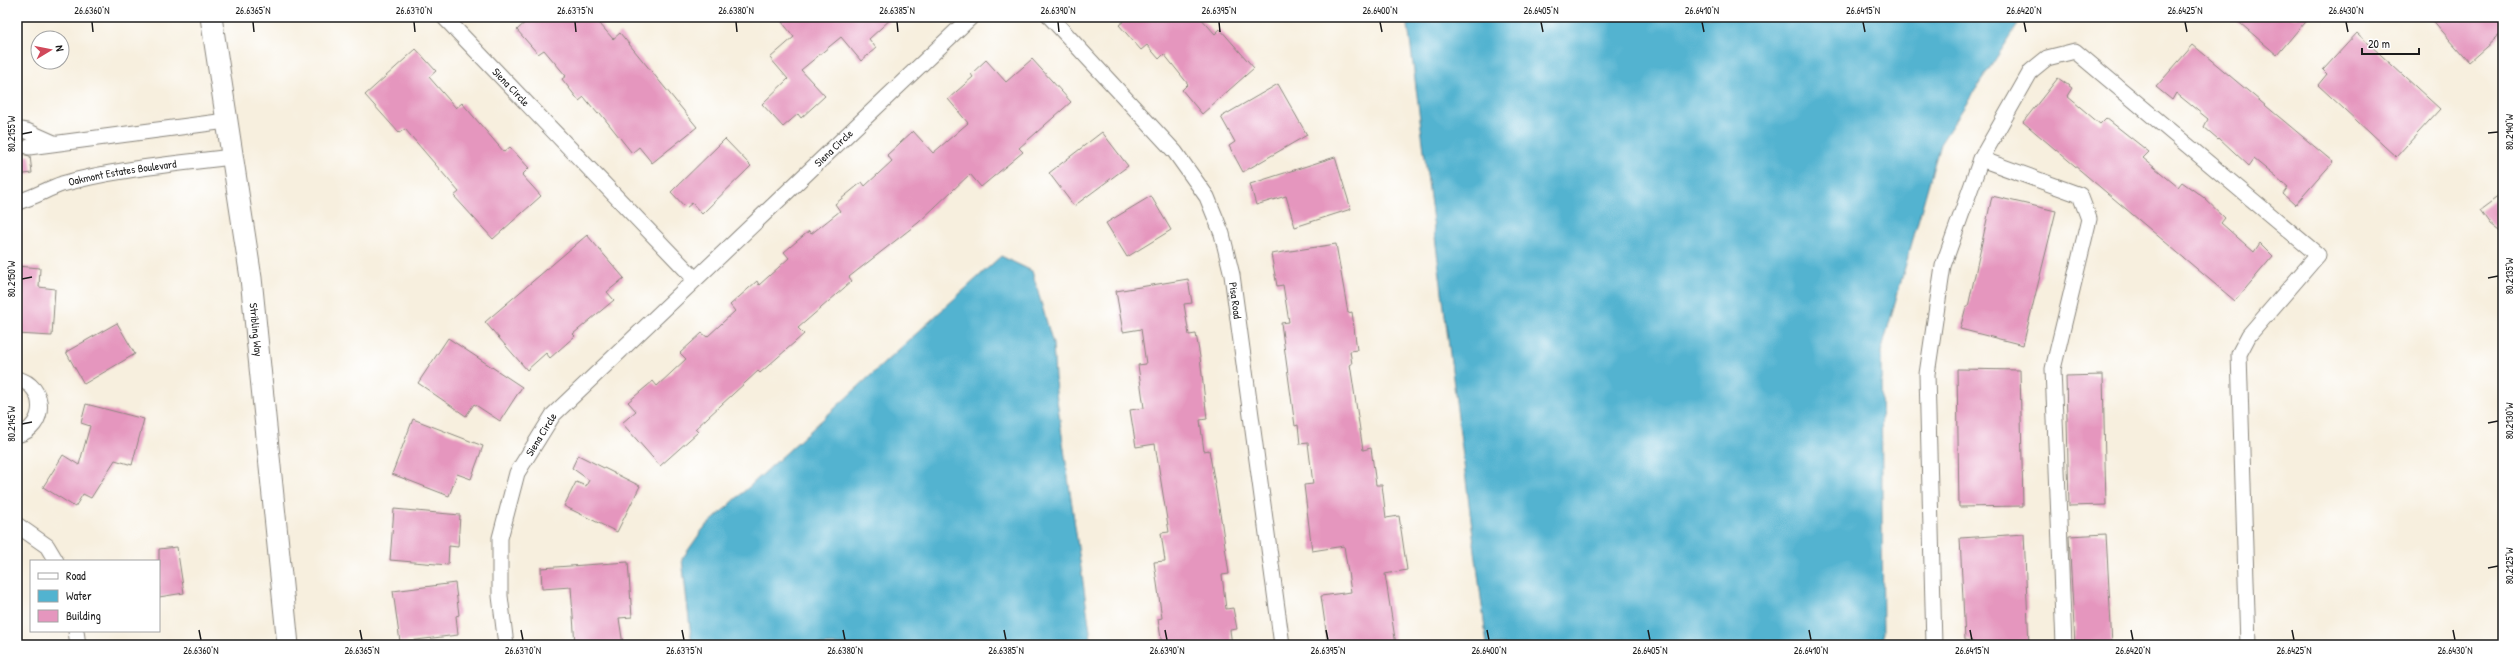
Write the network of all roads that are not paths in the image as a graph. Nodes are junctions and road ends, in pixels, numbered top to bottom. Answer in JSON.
{"nodes":[{"id":1,"x":211,"y":17,"type":"edge"},
{"id":2,"x":444,"y":17,"type":"edge"},
{"id":3,"x":971,"y":17,"type":"edge"},
{"id":4,"x":1050,"y":17,"type":"edge"},
{"id":5,"x":226,"y":121,"type":"junction"},
{"id":6,"x":17,"y":129,"type":"edge"},
{"id":7,"x":54,"y":143,"type":"junction"},
{"id":8,"x":29,"y":147,"type":"tunnel mouth"},
{"id":9,"x":231,"y":157,"type":"junction"},
{"id":10,"x":1981,"y":159,"type":"junction"},
{"id":11,"x":17,"y":202,"type":"edge"},
{"id":12,"x":695,"y":279,"type":"junction"},
{"id":13,"x":17,"y":379,"type":"edge"},
{"id":14,"x":17,"y":435,"type":"edge"},
{"id":15,"x":17,"y":525,"type":"edge"},
{"id":16,"x":55,"y":560,"type":"edge"},
{"id":17,"x":76,"y":632,"type":"edge"},
{"id":18,"x":78,"y":645,"type":"edge"},
{"id":19,"x":288,"y":645,"type":"edge"},
{"id":20,"x":506,"y":645,"type":"edge"},
{"id":21,"x":1282,"y":645,"type":"edge"},
{"id":22,"x":1934,"y":645,"type":"edge"},
{"id":23,"x":2064,"y":645,"type":"edge"},
{"id":24,"x":2248,"y":645,"type":"edge"}],
"edges":[{"from":1,"to":5,"type":"street","name":"Stribling Way"},
{"from":2,"to":12,"type":"street","name":"Siena Circle"},
{"from":3,"to":12,"type":"street","name":"Siena Circle"},
{"from":4,"to":21,"type":"street","name":"Pisa Road"},
{"from":5,"to":7,"type":"street"},
{"from":5,"to":9,"type":"street","name":"Stribling Way"},
{"from":6,"to":7,"type":"street"},
{"from":7,"to":8,"type":"street"},
{"from":9,"to":11,"type":"street","name":"Oakmont Estates Boulevard"},
{"from":9,"to":19,"type":"street","name":"Stribling Way"},
{"from":10,"to":22,"type":"street"},
{"from":10,"to":23,"type":"street"},
{"from":10,"to":24,"type":"street"},
{"from":12,"to":20,"type":"street","name":"Siena Circle"},
{"from":13,"to":14,"type":"street"},
{"from":15,"to":16,"type":"street"},
{"from":17,"to":18,"type":"street"}]}
